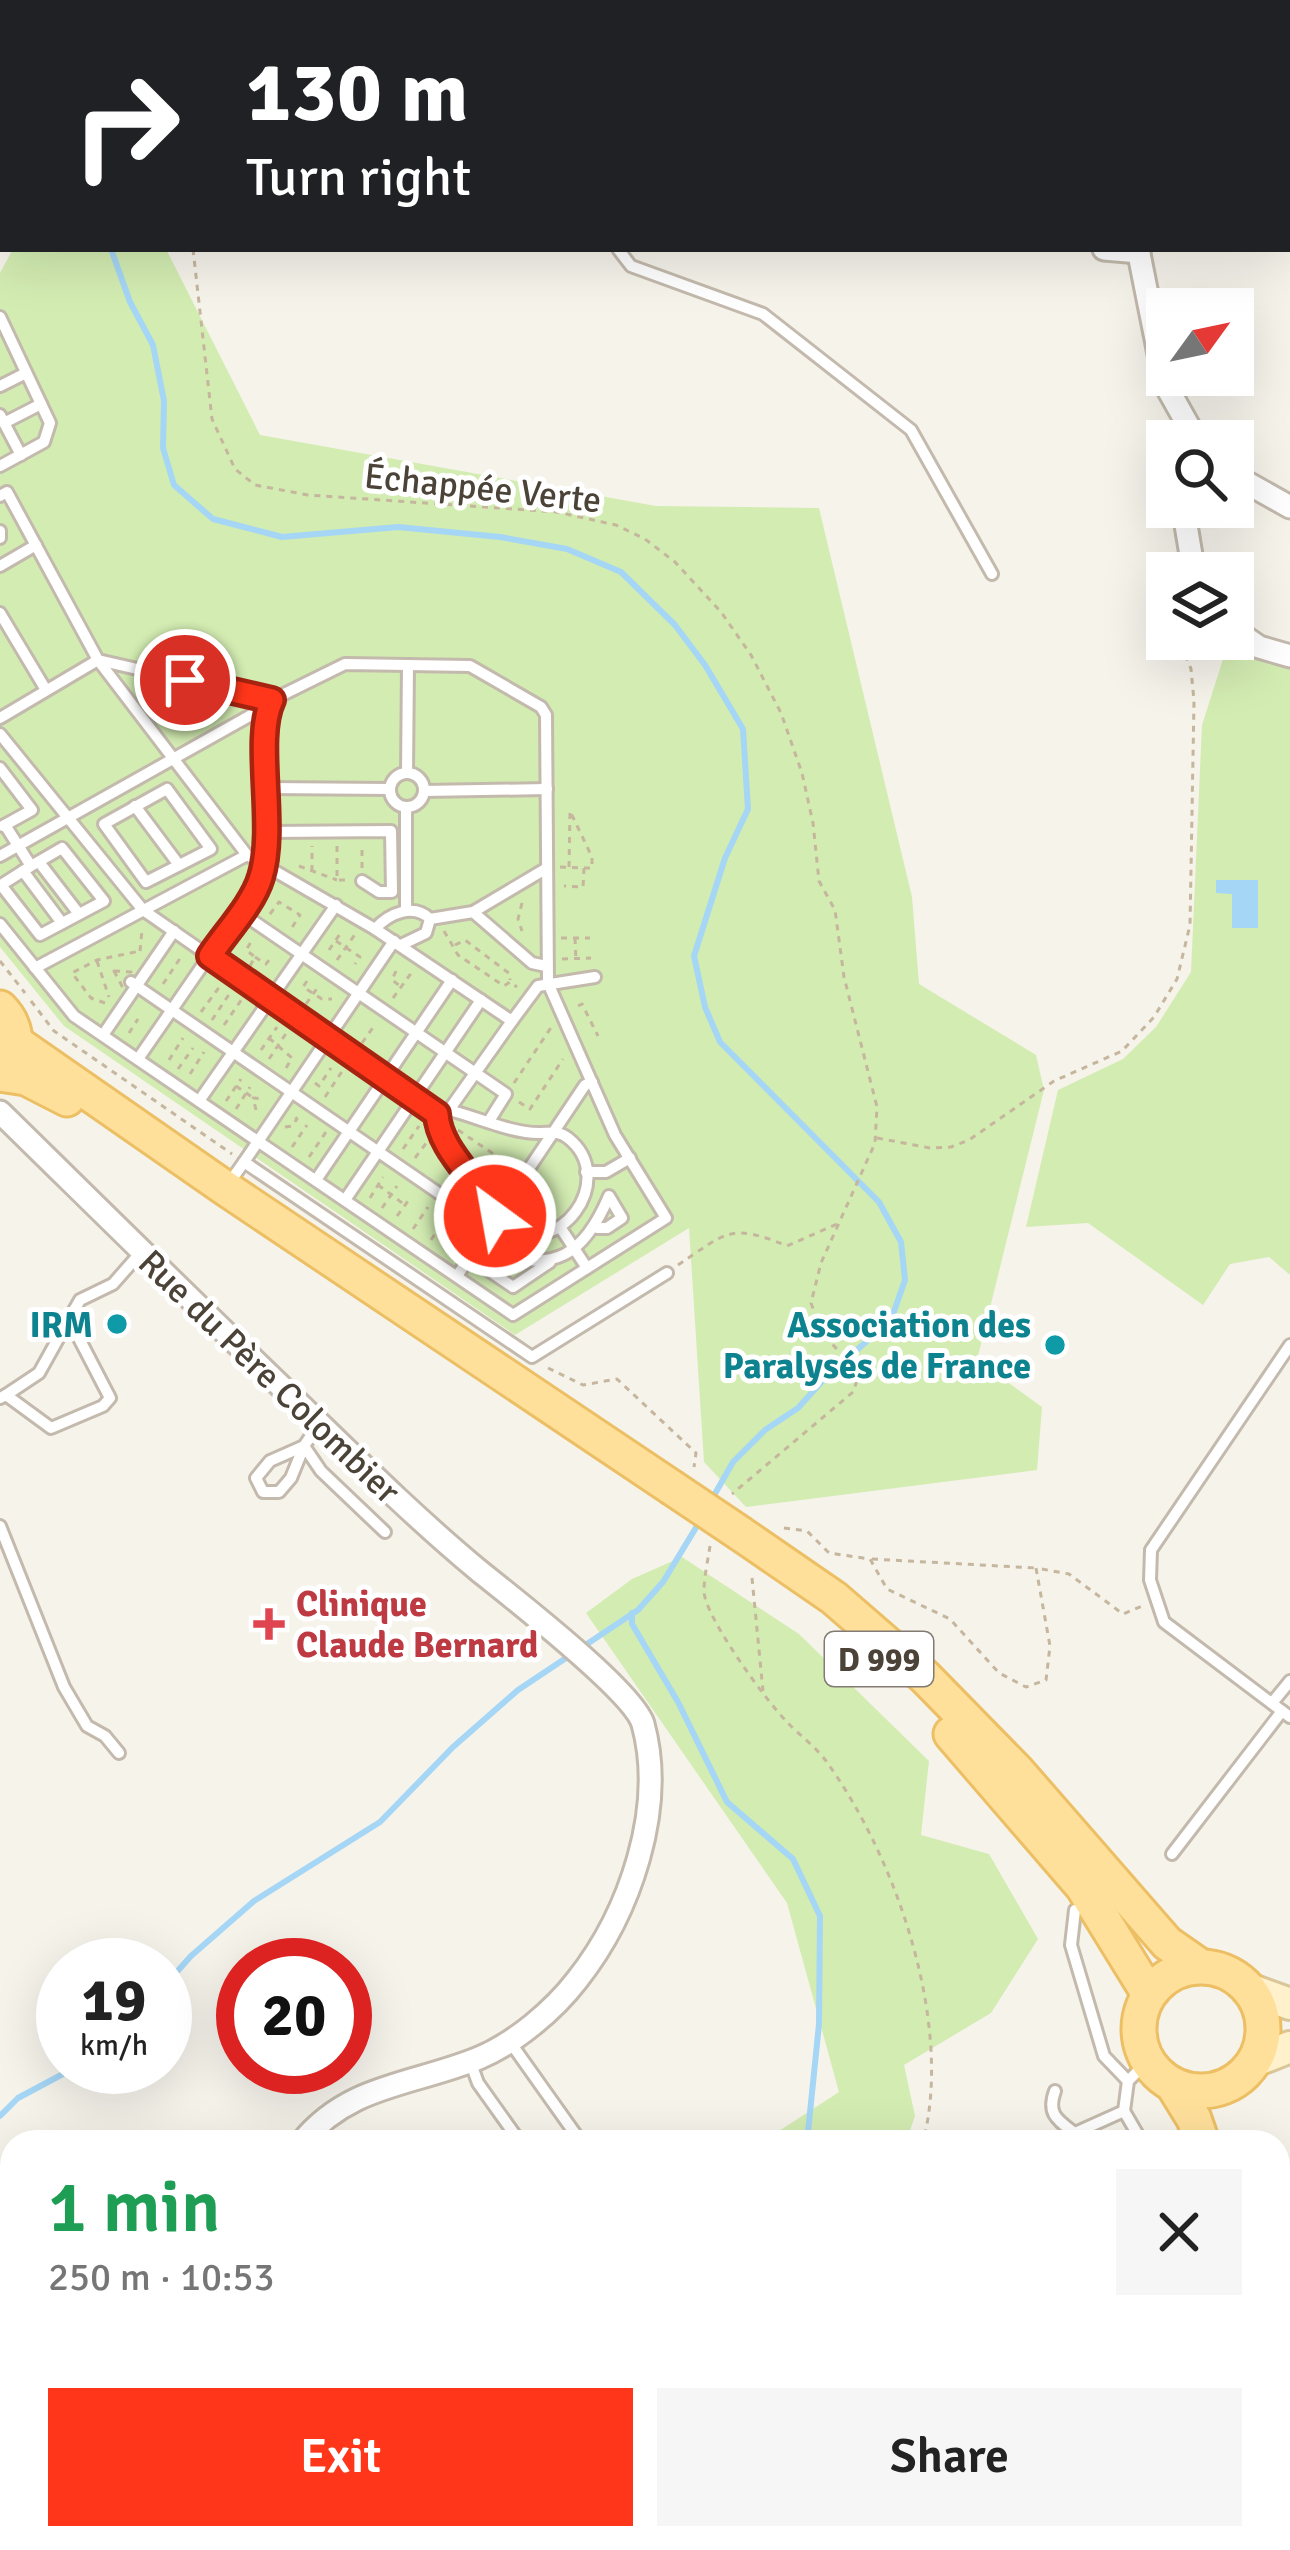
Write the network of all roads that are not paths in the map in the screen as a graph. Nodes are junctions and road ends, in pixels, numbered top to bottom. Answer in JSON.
{"nodes":[{"id":1,"x":621,"y":252,"type":"edge"},
{"id":2,"x":1139,"y":252,"type":"edge"},
{"id":3,"x":1,"y":320,"type":"edge"},
{"id":4,"x":13,"y":345,"type":"junction"},
{"id":5,"x":0,"y":352,"type":"edge"},
{"id":6,"x":26,"y":373,"type":"junction"},
{"id":7,"x":0,"y":386,"type":"edge"},
{"id":8,"x":41,"y":404,"type":"junction"},
{"id":9,"x":1177,"y":406,"type":"junction"},
{"id":10,"x":2,"y":419,"type":"edge"},
{"id":11,"x":1178,"y":420,"type":"edge"},
{"id":12,"x":1185,"y":420,"type":"edge"},
{"id":13,"x":21,"y":455,"type":"junction"},
{"id":14,"x":0,"y":466,"type":"edge"},
{"id":15,"x":1254,"y":487,"type":"edge"},
{"id":16,"x":0,"y":496,"type":"edge"},
{"id":17,"x":1290,"y":508,"type":"edge"},
{"id":18,"x":36,"y":545,"type":"junction"},
{"id":19,"x":0,"y":566,"type":"edge"},
{"id":20,"x":992,"y":574,"type":"dead end"},
{"id":21,"x":1,"y":616,"type":"edge"},
{"id":22,"x":14,"y":637,"type":"junction"},
{"id":23,"x":1254,"y":644,"type":"edge"},
{"id":24,"x":0,"y":645,"type":"edge"},
{"id":25,"x":1290,"y":656,"type":"edge"},
{"id":26,"x":98,"y":660,"type":"junction"},
{"id":27,"x":408,"y":665,"type":"junction"},
{"id":28,"x":46,"y":690,"type":"junction"},
{"id":29,"x":270,"y":704,"type":"junction"},
{"id":30,"x":0,"y":718,"type":"edge"},
{"id":31,"x":0,"y":734,"type":"edge"},
{"id":32,"x":173,"y":758,"type":"junction"},
{"id":33,"x":0,"y":768,"type":"edge"},
{"id":34,"x":407,"y":773,"type":"junction"},
{"id":35,"x":267,"y":788,"type":"junction"},
{"id":36,"x":390,"y":789,"type":"junction"},
{"id":37,"x":547,"y":789,"type":"junction"},
{"id":38,"x":424,"y":791,"type":"junction"},
{"id":39,"x":0,"y":806,"type":"edge"},
{"id":40,"x":135,"y":806,"type":"junction"},
{"id":41,"x":406,"y":808,"type":"junction"},
{"id":42,"x":68,"y":817,"type":"junction"},
{"id":43,"x":5,"y":825,"type":"edge"},
{"id":44,"x":268,"y":832,"type":"junction"},
{"id":45,"x":18,"y":845,"type":"junction"},
{"id":46,"x":247,"y":855,"type":"junction"},
{"id":47,"x":0,"y":856,"type":"edge"},
{"id":48,"x":264,"y":863,"type":"junction"},
{"id":49,"x":179,"y":865,"type":"junction"},
{"id":50,"x":31,"y":866,"type":"junction"},
{"id":51,"x":547,"y":868,"type":"junction"},
{"id":52,"x":362,"y":881,"type":"road end"},
{"id":53,"x":336,"y":905,"type":"junction"},
{"id":54,"x":142,"y":910,"type":"junction"},
{"id":55,"x":406,"y":911,"type":"junction"},
{"id":56,"x":239,"y":912,"type":"junction"},
{"id":57,"x":473,"y":912,"type":"junction"},
{"id":58,"x":80,"y":914,"type":"junction"},
{"id":59,"x":433,"y":919,"type":"junction"},
{"id":60,"x":62,"y":923,"type":"junction"},
{"id":61,"x":0,"y":924,"type":"edge"},
{"id":62,"x":376,"y":929,"type":"junction"},
{"id":63,"x":174,"y":931,"type":"junction"},
{"id":64,"x":397,"y":943,"type":"junction"},
{"id":65,"x":302,"y":955,"type":"junction"},
{"id":66,"x":210,"y":956,"type":"junction"},
{"id":67,"x":546,"y":966,"type":"junction"},
{"id":68,"x":35,"y":968,"type":"junction"},
{"id":69,"x":595,"y":977,"type":"dead end"},
{"id":70,"x":452,"y":980,"type":"junction"},
{"id":71,"x":548,"y":983,"type":"junction"},
{"id":72,"x":134,"y":984,"type":"junction"},
{"id":73,"x":357,"y":992,"type":"junction"},
{"id":74,"x":272,"y":999,"type":"junction"},
{"id":75,"x":482,"y":1000,"type":"junction"},
{"id":76,"x":0,"y":1008,"type":"edge"},
{"id":77,"x":172,"y":1010,"type":"junction"},
{"id":78,"x":512,"y":1021,"type":"junction"},
{"id":79,"x":415,"y":1032,"type":"junction"},
{"id":80,"x":103,"y":1035,"type":"junction"},
{"id":81,"x":326,"y":1037,"type":"junction"},
{"id":82,"x":16,"y":1042,"type":"junction"},
{"id":83,"x":234,"y":1053,"type":"junction"},
{"id":84,"x":445,"y":1053,"type":"junction"},
{"id":85,"x":138,"y":1059,"type":"junction"},
{"id":86,"x":475,"y":1073,"type":"junction"},
{"id":87,"x":0,"y":1074,"type":"edge"},
{"id":88,"x":385,"y":1077,"type":"junction"},
{"id":89,"x":592,"y":1082,"type":"junction"},
{"id":90,"x":290,"y":1091,"type":"junction"},
{"id":91,"x":415,"y":1098,"type":"junction"},
{"id":92,"x":199,"y":1101,"type":"junction"},
{"id":93,"x":0,"y":1112,"type":"edge"},
{"id":94,"x":443,"y":1112,"type":"junction"},
{"id":95,"x":489,"y":1121,"type":"junction"},
{"id":96,"x":348,"y":1131,"type":"junction"},
{"id":97,"x":554,"y":1131,"type":"junction"},
{"id":98,"x":257,"y":1140,"type":"junction"},
{"id":99,"x":378,"y":1151,"type":"junction"},
{"id":100,"x":630,"y":1158,"type":"junction"},
{"id":101,"x":586,"y":1172,"type":"junction"},
{"id":102,"x":234,"y":1175,"type":"junction"},
{"id":103,"x":316,"y":1180,"type":"junction"},
{"id":104,"x":345,"y":1200,"type":"junction"},
{"id":105,"x":581,"y":1205,"type":"junction"},
{"id":106,"x":603,"y":1212,"type":"junction"},
{"id":107,"x":491,"y":1221,"type":"junction"},
{"id":108,"x":560,"y":1227,"type":"junction"},
{"id":109,"x":597,"y":1228,"type":"junction"},
{"id":110,"x":574,"y":1248,"type":"junction"},
{"id":111,"x":474,"y":1249,"type":"junction"},
{"id":112,"x":142,"y":1251,"type":"junction"},
{"id":113,"x":487,"y":1258,"type":"junction"},
{"id":114,"x":550,"y":1262,"type":"junction"},
{"id":115,"x":587,"y":1268,"type":"junction"},
{"id":116,"x":667,"y":1273,"type":"road end"},
{"id":117,"x":457,"y":1276,"type":"junction"},
{"id":118,"x":69,"y":1319,"type":"junction"},
{"id":119,"x":1290,"y":1346,"type":"edge"},
{"id":120,"x":3,"y":1396,"type":"edge"},
{"id":121,"x":319,"y":1424,"type":"junction"},
{"id":122,"x":304,"y":1446,"type":"junction"},
{"id":123,"x":736,"y":1524,"type":"junction"},
{"id":124,"x":0,"y":1526,"type":"edge"},
{"id":125,"x":385,"y":1532,"type":"dead end"},
{"id":126,"x":1290,"y":1681,"type":"edge"},
{"id":127,"x":1280,"y":1709,"type":"edge"},
{"id":128,"x":119,"y":1754,"type":"dead end"},
{"id":129,"x":1006,"y":1795,"type":"junction"},
{"id":130,"x":1172,"y":1853,"type":"dead end"},
{"id":131,"x":1075,"y":1910,"type":"junction"},
{"id":132,"x":1200,"y":1966,"type":"junction"},
{"id":133,"x":1249,"y":1989,"type":"junction"},
{"id":134,"x":1290,"y":2004,"type":"edge"},
{"id":135,"x":1144,"y":2005,"type":"junction"},
{"id":136,"x":508,"y":2040,"type":"junction"},
{"id":137,"x":1290,"y":2047,"type":"edge"},
{"id":138,"x":1255,"y":2060,"type":"junction"},
{"id":139,"x":470,"y":2061,"type":"junction"},
{"id":140,"x":1138,"y":2071,"type":"junction"},
{"id":141,"x":1173,"y":2085,"type":"junction"},
{"id":142,"x":1220,"y":2089,"type":"junction"},
{"id":143,"x":1055,"y":2091,"type":"dead end"},
{"id":144,"x":1124,"y":2111,"type":"junction"},
{"id":145,"x":311,"y":2130,"type":"edge"},
{"id":146,"x":511,"y":2130,"type":"edge"},
{"id":147,"x":572,"y":2130,"type":"edge"},
{"id":148,"x":1071,"y":2130,"type":"edge"},
{"id":149,"x":1078,"y":2130,"type":"edge"},
{"id":150,"x":1135,"y":2130,"type":"edge"},
{"id":151,"x":1198,"y":2130,"type":"edge"},
{"id":152,"x":1218,"y":2130,"type":"edge"}],
"edges":[{"from":1,"to":20,"type":"lane"},
{"from":2,"to":9,"type":"street"},
{"from":3,"to":4,"type":"lane"},
{"from":4,"to":5,"type":"lane"},
{"from":4,"to":6,"type":"lane"},
{"from":6,"to":7,"type":"lane"},
{"from":6,"to":8,"type":"lane"},
{"from":8,"to":10,"type":"lane"},
{"from":8,"to":13,"type":"lane"},
{"from":9,"to":11,"type":"street"},
{"from":9,"to":12,"type":"street"},
{"from":10,"to":13,"type":"lane"},
{"from":13,"to":14,"type":"lane"},
{"from":15,"to":17,"type":"street"},
{"from":16,"to":18,"type":"lane"},
{"from":18,"to":19,"type":"lane"},
{"from":18,"to":26,"type":"lane"},
{"from":21,"to":22,"type":"lane"},
{"from":22,"to":24,"type":"lane"},
{"from":22,"to":28,"type":"lane"},
{"from":23,"to":25,"type":"street"},
{"from":26,"to":28,"type":"lane"},
{"from":26,"to":29,"type":"lane"},
{"from":26,"to":32,"type":"lane"},
{"from":27,"to":29,"type":"lane"},
{"from":27,"to":34,"type":"lane"},
{"from":27,"to":37,"type":"lane"},
{"from":28,"to":30,"type":"lane"},
{"from":29,"to":32,"type":"lane"},
{"from":29,"to":35,"type":"lane"},
{"from":31,"to":42,"type":"lane"},
{"from":32,"to":42,"type":"lane"},
{"from":32,"to":46,"type":"lane"},
{"from":33,"to":43,"type":"lane"},
{"from":34,"to":36,"type":"lane"},
{"from":34,"to":38,"type":"lane"},
{"from":35,"to":36,"type":"lane"},
{"from":35,"to":44,"type":"lane"},
{"from":36,"to":41,"type":"lane"},
{"from":37,"to":38,"type":"lane"},
{"from":37,"to":51,"type":"lane"},
{"from":38,"to":41,"type":"lane"},
{"from":39,"to":43,"type":"lane"},
{"from":40,"to":49,"type":"lane"},
{"from":40,"to":49,"type":"lane"},
{"from":40,"to":49,"type":"lane"},
{"from":41,"to":55,"type":"lane"},
{"from":42,"to":45,"type":"lane"},
{"from":42,"to":54,"type":"lane"},
{"from":43,"to":45,"type":"lane"},
{"from":44,"to":48,"type":"lane"},
{"from":44,"to":52,"type":"lane"},
{"from":45,"to":47,"type":"lane"},
{"from":45,"to":50,"type":"lane"},
{"from":46,"to":48,"type":"lane"},
{"from":46,"to":54,"type":"lane"},
{"from":48,"to":53,"type":"lane"},
{"from":48,"to":56,"type":"lane"},
{"from":50,"to":58,"type":"lane"},
{"from":50,"to":58,"type":"lane"},
{"from":50,"to":60,"type":"lane"},
{"from":50,"to":60,"type":"lane"},
{"from":51,"to":57,"type":"lane"},
{"from":51,"to":67,"type":"lane"},
{"from":53,"to":62,"type":"lane"},
{"from":53,"to":65,"type":"lane"},
{"from":54,"to":63,"type":"lane"},
{"from":54,"to":68,"type":"lane"},
{"from":55,"to":59,"type":"lane"},
{"from":55,"to":62,"type":"lane"},
{"from":56,"to":65,"type":"lane"},
{"from":56,"to":66,"type":"lane"},
{"from":57,"to":59,"type":"lane"},
{"from":57,"to":67,"type":"lane"},
{"from":58,"to":60,"type":"lane"},
{"from":59,"to":64,"type":"lane"},
{"from":61,"to":68,"type":"lane"},
{"from":62,"to":64,"type":"lane"},
{"from":63,"to":66,"type":"lane"},
{"from":63,"to":72,"type":"lane"},
{"from":64,"to":70,"type":"lane"},
{"from":64,"to":73,"type":"lane"},
{"from":65,"to":73,"type":"lane"},
{"from":65,"to":74,"type":"lane"},
{"from":66,"to":74,"type":"lane"},
{"from":66,"to":77,"type":"lane"},
{"from":67,"to":71,"type":"lane"},
{"from":68,"to":80,"type":"lane"},
{"from":69,"to":71,"type":"lane"},
{"from":70,"to":75,"type":"lane"},
{"from":70,"to":79,"type":"lane"},
{"from":71,"to":78,"type":"lane"},
{"from":71,"to":89,"type":"lane"},
{"from":72,"to":77,"type":"lane"},
{"from":72,"to":80,"type":"lane"},
{"from":73,"to":79,"type":"lane"},
{"from":73,"to":81,"type":"lane"},
{"from":74,"to":81,"type":"lane"},
{"from":74,"to":83,"type":"lane"},
{"from":75,"to":78,"type":"lane"},
{"from":75,"to":84,"type":"lane"},
{"from":76,"to":82,"type":"main road"},
{"from":77,"to":83,"type":"lane"},
{"from":77,"to":85,"type":"lane"},
{"from":78,"to":86,"type":"lane"},
{"from":79,"to":84,"type":"lane"},
{"from":79,"to":88,"type":"lane"},
{"from":80,"to":85,"type":"lane"},
{"from":81,"to":88,"type":"lane"},
{"from":81,"to":90,"type":"lane"},
{"from":82,"to":87,"type":"main road"},
{"from":82,"to":102,"type":"main road"},
{"from":83,"to":90,"type":"lane"},
{"from":83,"to":92,"type":"lane"},
{"from":84,"to":86,"type":"lane"},
{"from":84,"to":91,"type":"lane"},
{"from":85,"to":92,"type":"lane"},
{"from":86,"to":94,"type":"lane"},
{"from":86,"to":95,"type":"lane"},
{"from":87,"to":102,"type":"main road"},
{"from":88,"to":91,"type":"lane"},
{"from":88,"to":96,"type":"lane"},
{"from":89,"to":97,"type":"lane"},
{"from":89,"to":100,"type":"lane"},
{"from":90,"to":96,"type":"lane"},
{"from":90,"to":98,"type":"lane"},
{"from":91,"to":94,"type":"lane"},
{"from":91,"to":99,"type":"lane"},
{"from":92,"to":98,"type":"lane"},
{"from":93,"to":112,"type":"street","name":"Rue du Père Colombier"},
{"from":94,"to":95,"type":"lane"},
{"from":94,"to":107,"type":"lane"},
{"from":95,"to":97,"type":"lane"},
{"from":96,"to":99,"type":"lane"},
{"from":96,"to":103,"type":"lane"},
{"from":97,"to":101,"type":"lane"},
{"from":97,"to":107,"type":"lane"},
{"from":98,"to":102,"type":"lane"},
{"from":98,"to":103,"type":"lane"},
{"from":99,"to":104,"type":"lane"},
{"from":99,"to":107,"type":"lane"},
{"from":100,"to":101,"type":"lane"},
{"from":100,"to":115,"type":"lane"},
{"from":101,"to":105,"type":"lane"},
{"from":102,"to":116,"type":"lane"},
{"from":102,"to":123,"type":"main road","bridge":true},
{"from":103,"to":104,"type":"lane"},
{"from":104,"to":117,"type":"lane"},
{"from":105,"to":106,"type":"lane"},
{"from":105,"to":108,"type":"lane"},
{"from":106,"to":109,"type":"lane"},
{"from":106,"to":109,"type":"lane"},
{"from":107,"to":108,"type":"lane"},
{"from":107,"to":111,"type":"lane"},
{"from":108,"to":110,"type":"lane"},
{"from":109,"to":110,"type":"lane"},
{"from":110,"to":114,"type":"lane"},
{"from":110,"to":115,"type":"lane"},
{"from":111,"to":113,"type":"lane"},
{"from":111,"to":117,"type":"lane"},
{"from":112,"to":118,"type":"lane"},
{"from":112,"to":121,"type":"street","name":"Rue du Père Colombier"},
{"from":113,"to":114,"type":"lane"},
{"from":113,"to":114,"type":"lane"},
{"from":115,"to":117,"type":"lane"},
{"from":118,"to":120,"type":"lane"},
{"from":118,"to":120,"type":"lane"},
{"from":119,"to":127,"type":"lane"},
{"from":121,"to":122,"type":"lane"},
{"from":121,"to":136,"type":"street","name":"Rue du Père Colombier"},
{"from":122,"to":122,"type":"lane"},
{"from":122,"to":125,"type":"lane"},
{"from":123,"to":129,"type":"main road","number":"D 999"},
{"from":123,"to":132,"type":"main road"},
{"from":124,"to":128,"type":"lane"},
{"from":126,"to":127,"type":"lane"},
{"from":127,"to":130,"type":"lane"},
{"from":129,"to":131,"type":"main road","number":"D 999"},
{"from":129,"to":135,"type":"main road","number":"D 999"},
{"from":131,"to":135,"type":"main road","number":"D 999"},
{"from":131,"to":140,"type":"lane"},
{"from":132,"to":133,"type":"main road"},
{"from":132,"to":135,"type":"main road"},
{"from":133,"to":134,"type":"main road"},
{"from":133,"to":138,"type":"main road"},
{"from":135,"to":140,"type":"main road"},
{"from":136,"to":139,"type":"street"},
{"from":136,"to":147,"type":"lane"},
{"from":137,"to":138,"type":"main road"},
{"from":138,"to":142,"type":"main road"},
{"from":139,"to":145,"type":"street"},
{"from":139,"to":146,"type":"lane"},
{"from":140,"to":141,"type":"main road"},
{"from":140,"to":144,"type":"lane"},
{"from":141,"to":142,"type":"main road"},
{"from":141,"to":151,"type":"main road"},
{"from":142,"to":152,"type":"main road"},
{"from":143,"to":148,"type":"lane"},
{"from":144,"to":149,"type":"lane"},
{"from":144,"to":150,"type":"lane"}]}
